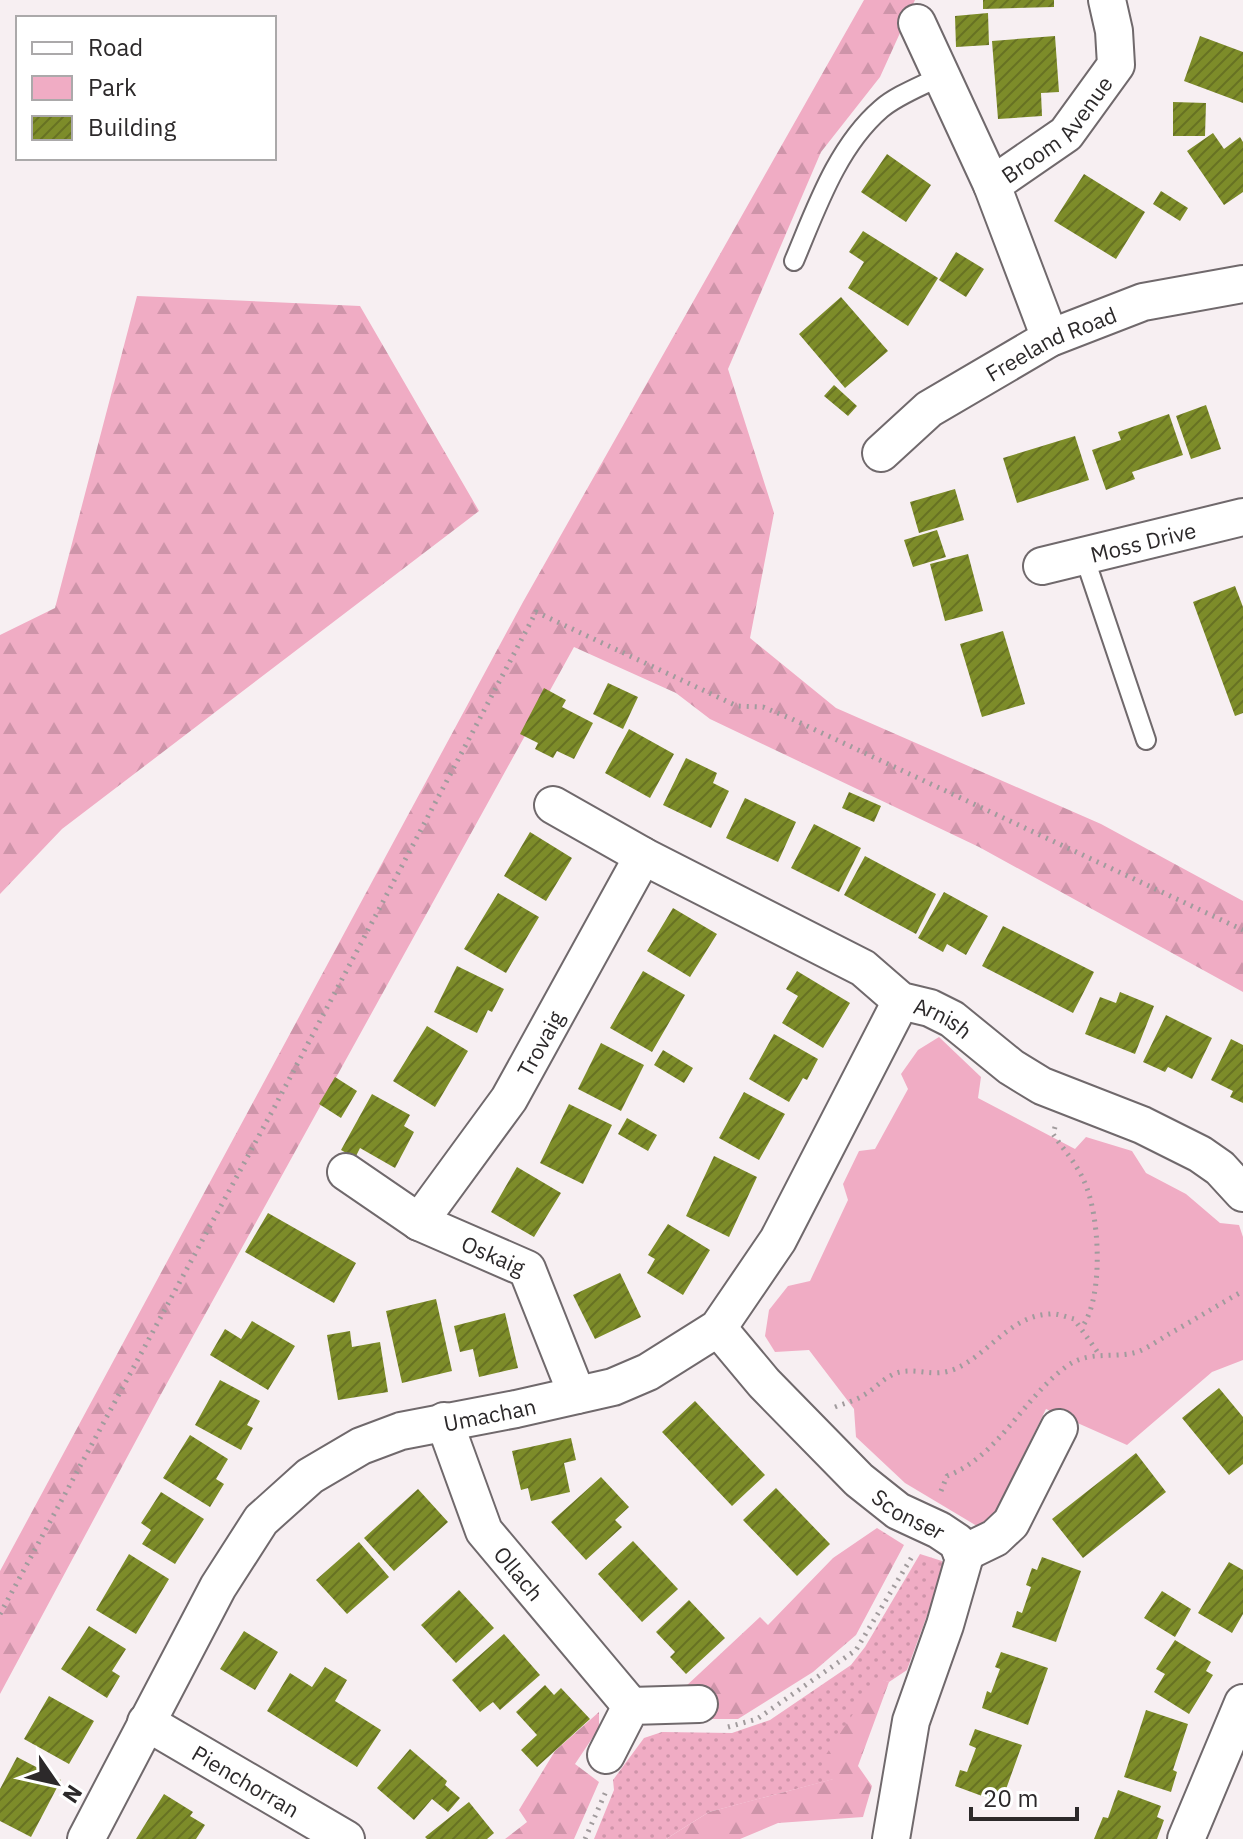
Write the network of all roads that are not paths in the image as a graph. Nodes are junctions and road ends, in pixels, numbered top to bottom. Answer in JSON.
{"nodes":[{"id":1,"x":1107,"y":0,"type":"edge"},
{"id":2,"x":917,"y":23,"type":"dead end"},
{"id":3,"x":941,"y":76,"type":"junction"},
{"id":4,"x":992,"y":185,"type":"junction"},
{"id":5,"x":794,"y":261,"type":"dead end"},
{"id":6,"x":1243,"y":284,"type":"edge"},
{"id":7,"x":1050,"y":338,"type":"junction"},
{"id":8,"x":881,"y":453,"type":"dead end"},
{"id":9,"x":1243,"y":517,"type":"edge"},
{"id":10,"x":1084,"y":556,"type":"junction"},
{"id":11,"x":1042,"y":566,"type":"dead end"},
{"id":12,"x":1146,"y":740,"type":"dead end"},
{"id":13,"x":553,"y":805,"type":"dead end"},
{"id":14,"x":643,"y":856,"type":"junction"},
{"id":15,"x":901,"y":1001,"type":"junction"},
{"id":16,"x":346,"y":1172,"type":"dead end"},
{"id":17,"x":1243,"y":1193,"type":"edge"},
{"id":18,"x":419,"y":1222,"type":"junction"},
{"id":19,"x":718,"y":1328,"type":"junction"},
{"id":20,"x":577,"y":1395,"type":"junction"},
{"id":21,"x":444,"y":1421,"type":"junction"},
{"id":22,"x":1059,"y":1428,"type":"dead end"},
{"id":23,"x":962,"y":1554,"type":"junction"},
{"id":24,"x":1243,"y":1703,"type":"edge"},
{"id":25,"x":699,"y":1704,"type":"dead end"},
{"id":26,"x":631,"y":1706,"type":"junction"},
{"id":27,"x":146,"y":1722,"type":"junction"},
{"id":28,"x":606,"y":1755,"type":"road end"},
{"id":29,"x":1188,"y":1838,"type":"edge"},
{"id":30,"x":86,"y":1839,"type":"edge"},
{"id":31,"x":346,"y":1839,"type":"edge"},
{"id":32,"x":891,"y":1839,"type":"edge"}],
"edges":[{"from":1,"to":4,"type":"street","name":"Broom Avenue"},
{"from":2,"to":3,"type":"street"},
{"from":3,"to":4,"type":"street"},
{"from":3,"to":5,"type":"lane"},
{"from":4,"to":7,"type":"street","name":"Broom Avenue"},
{"from":6,"to":7,"type":"street","name":"Freeland Road"},
{"from":7,"to":8,"type":"street","name":"Freeland Road"},
{"from":9,"to":10,"type":"street","name":"Moss Drive"},
{"from":10,"to":11,"type":"street","name":"Moss Drive"},
{"from":10,"to":12,"type":"lane"},
{"from":13,"to":14,"type":"street","name":"Arnish"},
{"from":14,"to":15,"type":"street","name":"Arnish"},
{"from":14,"to":18,"type":"street","name":"Trovaig"},
{"from":15,"to":17,"type":"street","name":"Arnish"},
{"from":15,"to":19,"type":"street","name":"Umachan"},
{"from":16,"to":18,"type":"street","name":"Oskaig"},
{"from":18,"to":20,"type":"street","name":"Oskaig"},
{"from":19,"to":20,"type":"street","name":"Umachan"},
{"from":19,"to":23,"type":"street","name":"Sconser"},
{"from":20,"to":21,"type":"street","name":"Umachan"},
{"from":21,"to":26,"type":"street","name":"Ollach"},
{"from":21,"to":27,"type":"street","name":"Umachan"},
{"from":22,"to":23,"type":"street"},
{"from":23,"to":32,"type":"street","name":"Sconser"},
{"from":24,"to":29,"type":"street"},
{"from":25,"to":26,"type":"street"},
{"from":26,"to":28,"type":"street"},
{"from":27,"to":30,"type":"street","name":"Umachan"},
{"from":27,"to":31,"type":"street","name":"Pienchorran"}]}
